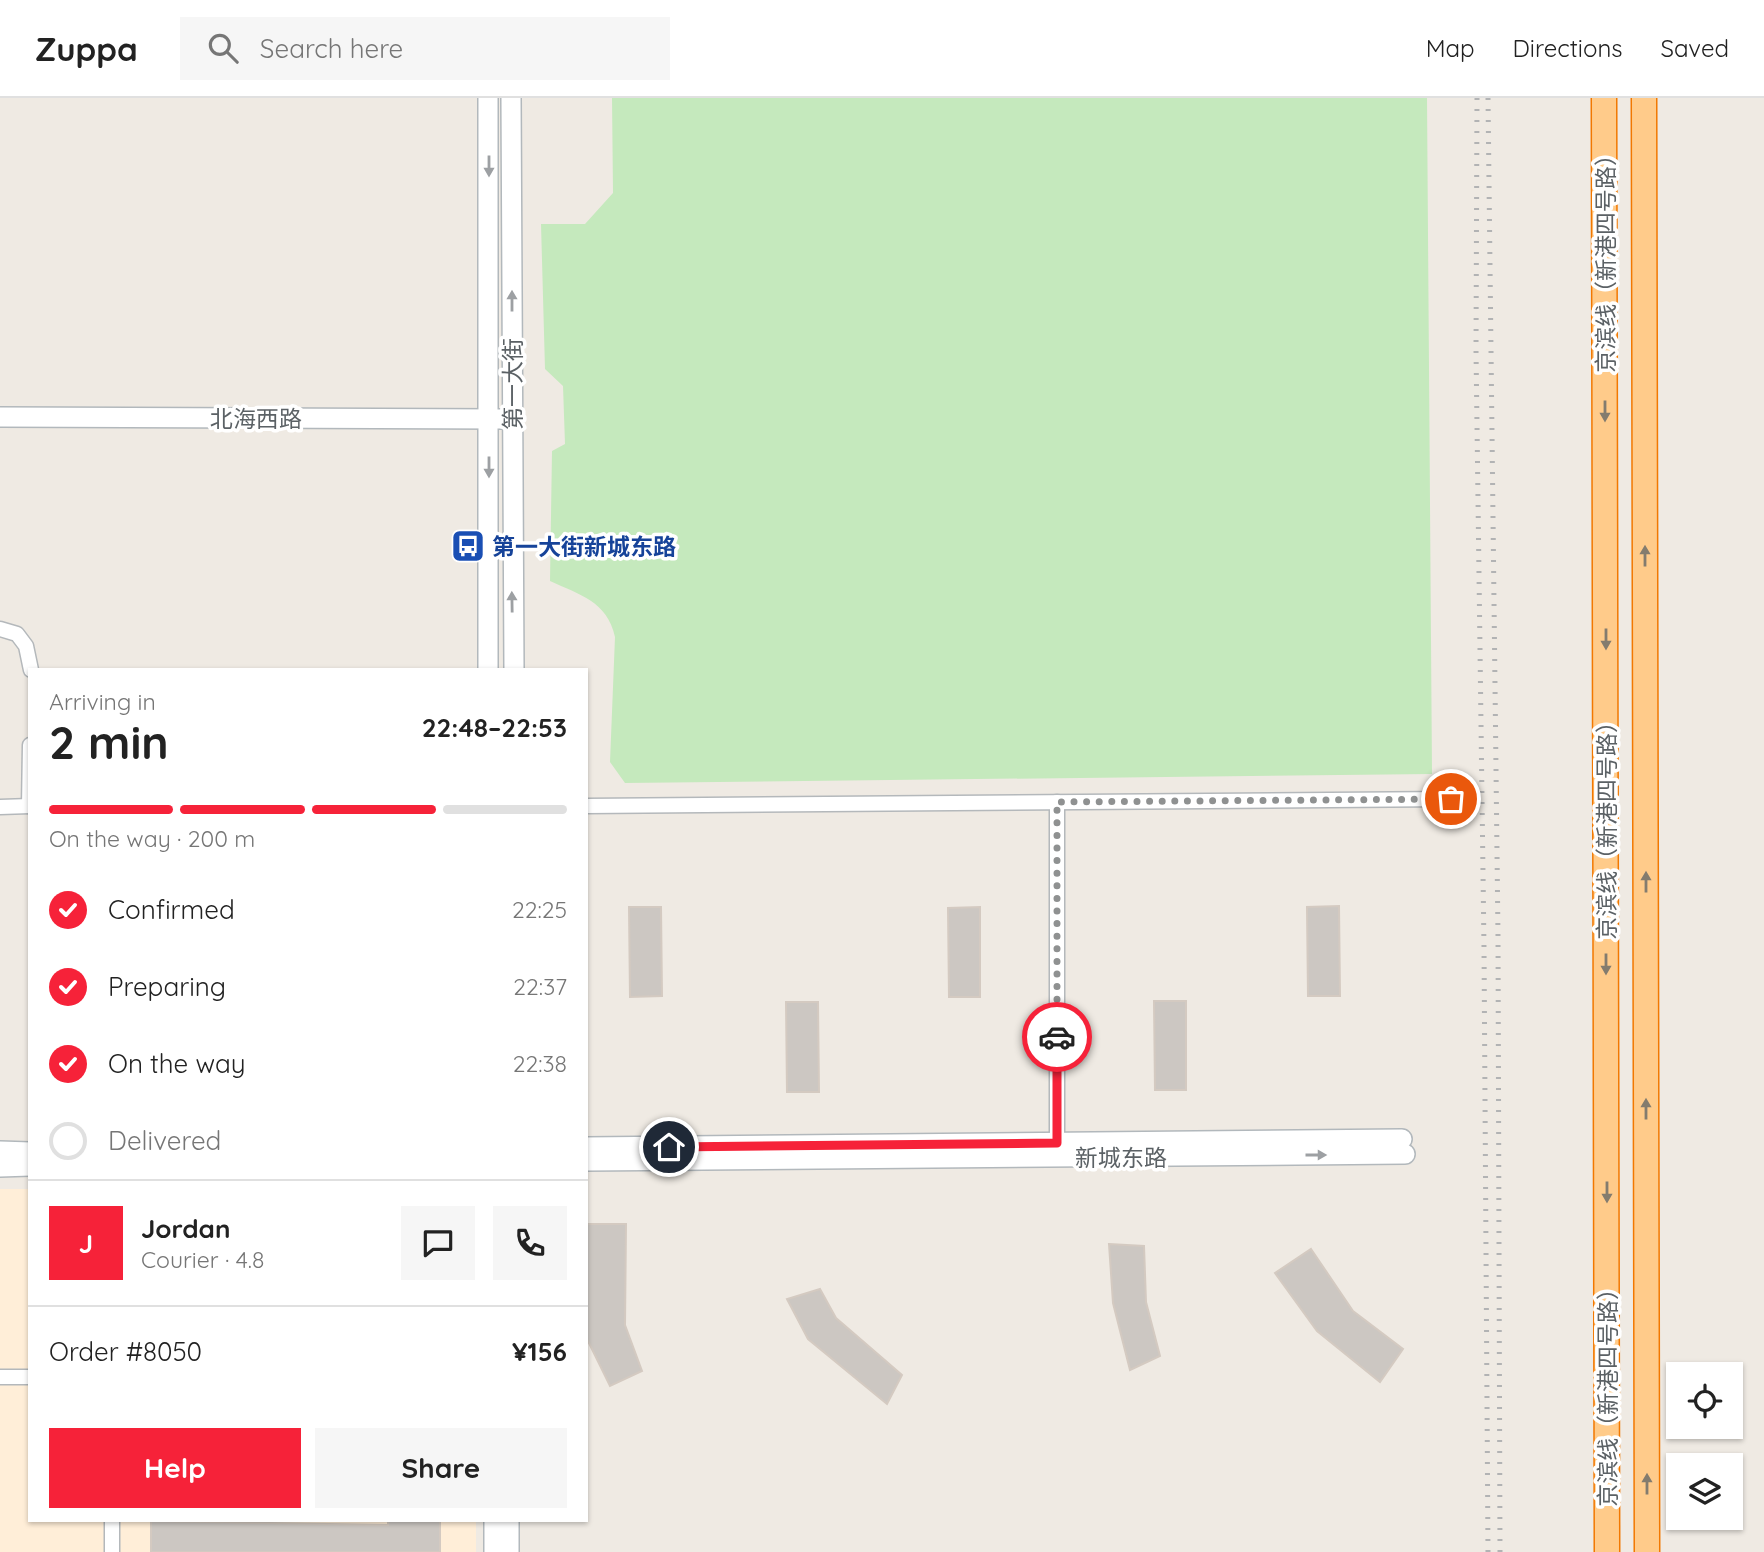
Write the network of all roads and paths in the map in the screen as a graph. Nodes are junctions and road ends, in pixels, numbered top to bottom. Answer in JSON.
{"nodes":[{"id":1,"x":488,"y":98,"type":"edge"},
{"id":2,"x":511,"y":98,"type":"edge"},
{"id":3,"x":1604,"y":98,"type":"edge"},
{"id":4,"x":1644,"y":98,"type":"edge"},
{"id":5,"x":0,"y":417,"type":"edge"},
{"id":6,"x":489,"y":419,"type":"junction"},
{"id":7,"x":512,"y":419,"type":"junction"},
{"id":8,"x":0,"y":629,"type":"edge"},
{"id":9,"x":31,"y":668,"type":"edge"},
{"id":10,"x":488,"y":668,"type":"edge"},
{"id":11,"x":514,"y":668,"type":"edge"},
{"id":12,"x":1451,"y":799,"type":"dead end"},
{"id":13,"x":1057,"y":802,"type":"junction"},
{"id":14,"x":28,"y":806,"type":"edge"},
{"id":15,"x":588,"y":806,"type":"edge"},
{"id":16,"x":0,"y":807,"type":"edge"},
{"id":17,"x":588,"y":1147,"type":"edge"},
{"id":18,"x":1403,"y":1147,"type":"dead end"},
{"id":19,"x":1057,"y":1150,"type":"junction"},
{"id":20,"x":0,"y":1151,"type":"edge"},
{"id":21,"x":28,"y":1152,"type":"edge"},
{"id":22,"x":588,"y":1161,"type":"edge"},
{"id":23,"x":28,"y":1166,"type":"edge"},
{"id":24,"x":0,"y":1167,"type":"edge"},
{"id":25,"x":0,"y":1377,"type":"edge"},
{"id":26,"x":28,"y":1377,"type":"edge"},
{"id":27,"x":112,"y":1522,"type":"edge"},
{"id":28,"x":494,"y":1522,"type":"edge"},
{"id":29,"x":509,"y":1522,"type":"edge"},
{"id":30,"x":113,"y":1552,"type":"edge"},
{"id":31,"x":494,"y":1552,"type":"edge"},
{"id":32,"x":509,"y":1552,"type":"edge"},
{"id":33,"x":1607,"y":1552,"type":"edge"},
{"id":34,"x":1647,"y":1552,"type":"edge"}],
"edges":[{"from":1,"to":6,"type":"street","name":"第一大街","one_way":true},
{"from":7,"to":2,"type":"street","name":"第一大街","one_way":true},
{"from":3,"to":33,"type":"highway","name":"京滨线（新港四号路）","one_way":true},
{"from":34,"to":4,"type":"highway","name":"京滨线（新港四号路）","one_way":true},
{"from":5,"to":6,"type":"street","name":"北海西路"},
{"from":6,"to":7,"type":"street","name":"北海西路"},
{"from":6,"to":10,"type":"street","name":"第一大街","one_way":true},
{"from":11,"to":7,"type":"street","name":"第一大街","one_way":true},
{"from":8,"to":9,"type":"street"},
{"from":12,"to":13,"type":"street"},
{"from":13,"to":15,"type":"street"},
{"from":13,"to":19,"type":"street"},
{"from":14,"to":16,"type":"street"},
{"from":17,"to":19,"type":"street","name":"新城东路"},
{"from":18,"to":19,"type":"street","name":"新城东路"},
{"from":19,"to":22,"type":"street","name":"新城东路"},
{"from":20,"to":21,"type":"street"},
{"from":23,"to":24,"type":"street"},
{"from":25,"to":26,"type":"street"},
{"from":27,"to":30,"type":"street"},
{"from":28,"to":31,"type":"street"},
{"from":29,"to":32,"type":"street"}]}
